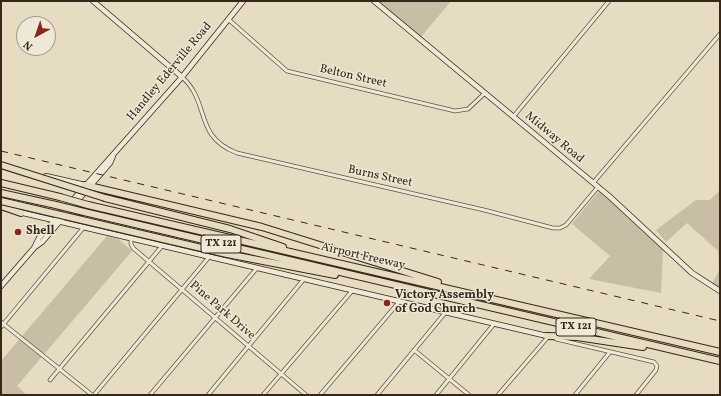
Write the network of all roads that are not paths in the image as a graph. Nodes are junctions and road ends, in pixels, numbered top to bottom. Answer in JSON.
{"nodes":[{"id":1,"x":93,"y":1,"type":"edge"},
{"id":2,"x":243,"y":1,"type":"edge"},
{"id":3,"x":374,"y":1,"type":"edge"},
{"id":4,"x":609,"y":1,"type":"edge"},
{"id":5,"x":228,"y":19,"type":"junction"},
{"id":6,"x":720,"y":34,"type":"edge"},
{"id":7,"x":182,"y":77,"type":"junction"},
{"id":8,"x":485,"y":93,"type":"junction"},
{"id":9,"x":513,"y":116,"type":"junction"},
{"id":10,"x":1,"y":166,"type":"edge"},
{"id":11,"x":1,"y":182,"type":"edge"},
{"id":12,"x":594,"y":183,"type":"junction"},
{"id":13,"x":88,"y":186,"type":"junction"},
{"id":14,"x":598,"y":187,"type":"junction"},
{"id":15,"x":1,"y":193,"type":"edge"},
{"id":16,"x":1,"y":201,"type":"edge"},
{"id":17,"x":1,"y":207,"type":"edge"},
{"id":18,"x":21,"y":213,"type":"joint"},
{"id":19,"x":57,"y":221,"type":"junction"},
{"id":20,"x":84,"y":227,"type":"junction"},
{"id":21,"x":131,"y":238,"type":"junction"},
{"id":22,"x":162,"y":246,"type":"junction"},
{"id":23,"x":209,"y":257,"type":"junction"},
{"id":24,"x":321,"y":259,"type":"junction"},
{"id":25,"x":149,"y":262,"type":"junction"},
{"id":26,"x":257,"y":268,"type":"junction"},
{"id":27,"x":357,"y":276,"type":"junction"},
{"id":28,"x":304,"y":279,"type":"junction"},
{"id":29,"x":1,"y":286,"type":"edge"},
{"id":30,"x":182,"y":289,"type":"junction"},
{"id":31,"x":720,"y":290,"type":"edge"},
{"id":32,"x":352,"y":291,"type":"junction"},
{"id":33,"x":479,"y":295,"type":"junction"},
{"id":34,"x":399,"y":302,"type":"junction"},
{"id":35,"x":445,"y":312,"type":"junction"},
{"id":36,"x":215,"y":318,"type":"junction"},
{"id":37,"x":2,"y":324,"type":"edge"},
{"id":38,"x":494,"y":324,"type":"junction"},
{"id":39,"x":547,"y":336,"type":"junction"},
{"id":40,"x":249,"y":347,"type":"junction"},
{"id":41,"x":414,"y":350,"type":"junction"},
{"id":42,"x":610,"y":352,"type":"junction"},
{"id":43,"x":680,"y":352,"type":"junction"},
{"id":44,"x":720,"y":352,"type":"edge"},
{"id":45,"x":720,"y":361,"type":"edge"},
{"id":46,"x":60,"y":368,"type":"junction"},
{"id":47,"x":281,"y":374,"type":"junction"},
{"id":48,"x":450,"y":378,"type":"junction"},
{"id":49,"x":50,"y":380,"type":"dead end"},
{"id":50,"x":93,"y":395,"type":"edge"},
{"id":51,"x":150,"y":395,"type":"edge"},
{"id":52,"x":208,"y":395,"type":"edge"},
{"id":53,"x":263,"y":395,"type":"edge"},
{"id":54,"x":306,"y":395,"type":"edge"},
{"id":55,"x":320,"y":395,"type":"edge"},
{"id":56,"x":377,"y":395,"type":"edge"},
{"id":57,"x":436,"y":395,"type":"edge"},
{"id":58,"x":469,"y":395,"type":"edge"},
{"id":59,"x":498,"y":395,"type":"edge"},
{"id":60,"x":574,"y":395,"type":"edge"},
{"id":61,"x":636,"y":395,"type":"edge"}],
"edges":[{"from":1,"to":7,"type":"main road"},
{"from":2,"to":5,"type":"main road","name":"Handley Ederville Road"},
{"from":3,"to":8,"type":"main road","name":"Midway Road"},
{"from":4,"to":9,"type":"street"},
{"from":5,"to":7,"type":"main road","name":"Handley Ederville Road"},
{"from":5,"to":8,"type":"street","name":"Belton Street"},
{"from":6,"to":12,"type":"street"},
{"from":7,"to":13,"type":"main road","name":"Handley Ederville Road"},
{"from":7,"to":14,"type":"street","name":"Burns Street"},
{"from":8,"to":9,"type":"main road","name":"Midway Road"},
{"from":9,"to":12,"type":"main road","name":"Midway Road"},
{"from":10,"to":13,"type":"main road"},
{"from":10,"to":24,"type":"highway","bridge":true},
{"from":11,"to":24,"type":"highway","name":"Airport Freeway","number":"TX 121","bridge":true},
{"from":12,"to":14,"type":"main road","name":"Midway Road"},
{"from":13,"to":19,"type":"main road","name":"Handley Ederville Road"},
{"from":13,"to":33,"type":"highway"},
{"from":14,"to":31,"type":"main road","name":"Midway Road"},
{"from":15,"to":27,"type":"highway","name":"Airport Freeway","number":"TX 121","bridge":true},
{"from":16,"to":27,"type":"highway","bridge":true},
{"from":17,"to":18,"type":"highway"},
{"from":18,"to":19,"type":"main road"},
{"from":19,"to":20,"type":"main road"},
{"from":19,"to":29,"type":"main road","name":"Handley Ederville Road"},
{"from":20,"to":21,"type":"main road"},
{"from":20,"to":37,"type":"street"},
{"from":21,"to":22,"type":"main road"},
{"from":21,"to":25,"type":"street","name":"Pine Park Drive"},
{"from":22,"to":23,"type":"main road"},
{"from":22,"to":25,"type":"street"},
{"from":23,"to":26,"type":"main road"},
{"from":23,"to":30,"type":"street"},
{"from":24,"to":33,"type":"highway","name":"Airport Freeway","number":"TX 121"},
{"from":25,"to":30,"type":"street","name":"Pine Park Drive"},
{"from":25,"to":46,"type":"street"},
{"from":26,"to":28,"type":"main road"},
{"from":26,"to":36,"type":"street"},
{"from":27,"to":43,"type":"highway","name":"Airport Freeway","number":"TX 121"},
{"from":28,"to":32,"type":"main road"},
{"from":28,"to":40,"type":"street"},
{"from":30,"to":36,"type":"street","name":"Pine Park Drive"},
{"from":30,"to":50,"type":"street"},
{"from":32,"to":34,"type":"main road"},
{"from":32,"to":47,"type":"street"},
{"from":33,"to":44,"type":"highway","name":"Airport Freeway","number":"TX 121"},
{"from":34,"to":35,"type":"main road"},
{"from":34,"to":55,"type":"street"},
{"from":35,"to":38,"type":"main road"},
{"from":35,"to":41,"type":"street"},
{"from":36,"to":40,"type":"street","name":"Pine Park Drive"},
{"from":36,"to":51,"type":"street"},
{"from":37,"to":46,"type":"street"},
{"from":38,"to":39,"type":"main road"},
{"from":38,"to":48,"type":"street"},
{"from":39,"to":42,"type":"street"},
{"from":39,"to":43,"type":"highway"},
{"from":39,"to":59,"type":"street"},
{"from":40,"to":47,"type":"street","name":"Pine Park Drive"},
{"from":40,"to":52,"type":"street"},
{"from":41,"to":48,"type":"street"},
{"from":41,"to":56,"type":"street"},
{"from":42,"to":60,"type":"street"},
{"from":42,"to":61,"type":"street"},
{"from":43,"to":45,"type":"highway","name":"Airport Freeway","number":"TX 121"},
{"from":46,"to":49,"type":"street"},
{"from":46,"to":50,"type":"street"},
{"from":47,"to":53,"type":"street"},
{"from":47,"to":54,"type":"street","name":"Pine Park Drive"},
{"from":48,"to":57,"type":"street"},
{"from":48,"to":58,"type":"street"}]}
